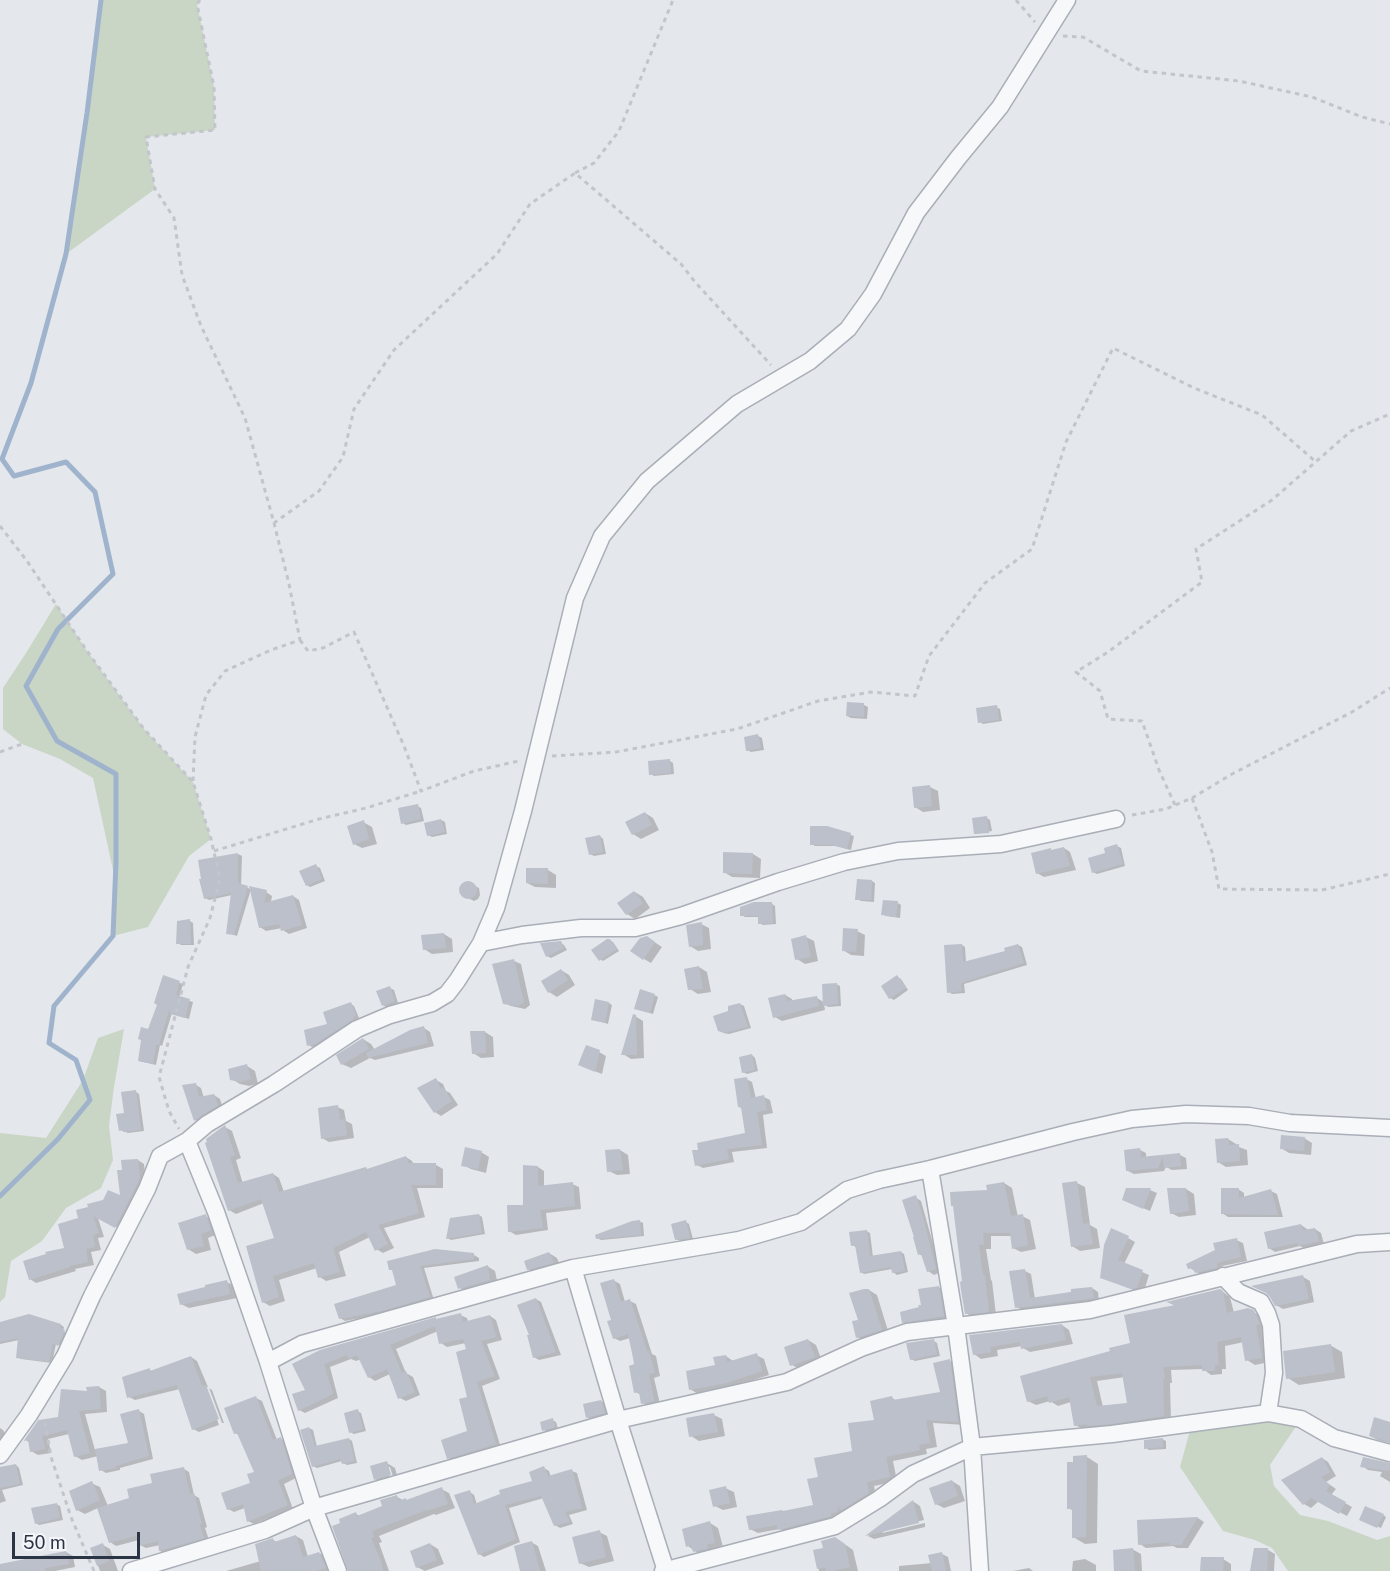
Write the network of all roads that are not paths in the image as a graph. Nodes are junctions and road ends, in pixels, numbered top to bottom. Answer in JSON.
{"nodes":[{"id":1,"x":1067,"y":0,"type":"edge"},
{"id":2,"x":1116,"y":819,"type":"road end"},
{"id":3,"x":481,"y":943,"type":"junction"},
{"id":4,"x":1390,"y":1128,"type":"edge"},
{"id":5,"x":187,"y":1141,"type":"junction"},
{"id":6,"x":930,"y":1169,"type":"junction"},
{"id":7,"x":1390,"y":1242,"type":"edge"},
{"id":8,"x":573,"y":1269,"type":"junction"},
{"id":9,"x":1223,"y":1276,"type":"junction"},
{"id":10,"x":956,"y":1326,"type":"junction"},
{"id":11,"x":268,"y":1362,"type":"junction"},
{"id":12,"x":1268,"y":1413,"type":"junction"},
{"id":13,"x":618,"y":1420,"type":"junction"},
{"id":14,"x":972,"y":1448,"type":"junction"},
{"id":15,"x":1390,"y":1453,"type":"edge"},
{"id":16,"x":0,"y":1455,"type":"edge"},
{"id":17,"x":314,"y":1508,"type":"junction"},
{"id":18,"x":131,"y":1571,"type":"edge"},
{"id":19,"x":338,"y":1571,"type":"edge"},
{"id":20,"x":665,"y":1571,"type":"edge"},
{"id":21,"x":980,"y":1571,"type":"edge"}],
"edges":[{"from":1,"to":3,"type":"street"},
{"from":2,"to":3,"type":"street"},
{"from":3,"to":5,"type":"street"},
{"from":4,"to":6,"type":"street"},
{"from":5,"to":11,"type":"street"},
{"from":5,"to":16,"type":"street"},
{"from":6,"to":8,"type":"street"},
{"from":6,"to":10,"type":"street"},
{"from":7,"to":9,"type":"street"},
{"from":8,"to":11,"type":"street"},
{"from":8,"to":13,"type":"street"},
{"from":9,"to":10,"type":"street"},
{"from":9,"to":12,"type":"street"},
{"from":10,"to":13,"type":"street"},
{"from":10,"to":14,"type":"street"},
{"from":11,"to":17,"type":"street"},
{"from":12,"to":14,"type":"street"},
{"from":12,"to":15,"type":"street"},
{"from":13,"to":17,"type":"street"},
{"from":13,"to":20,"type":"street"},
{"from":14,"to":20,"type":"street"},
{"from":14,"to":21,"type":"street"},
{"from":17,"to":18,"type":"street"},
{"from":17,"to":19,"type":"street"}]}
